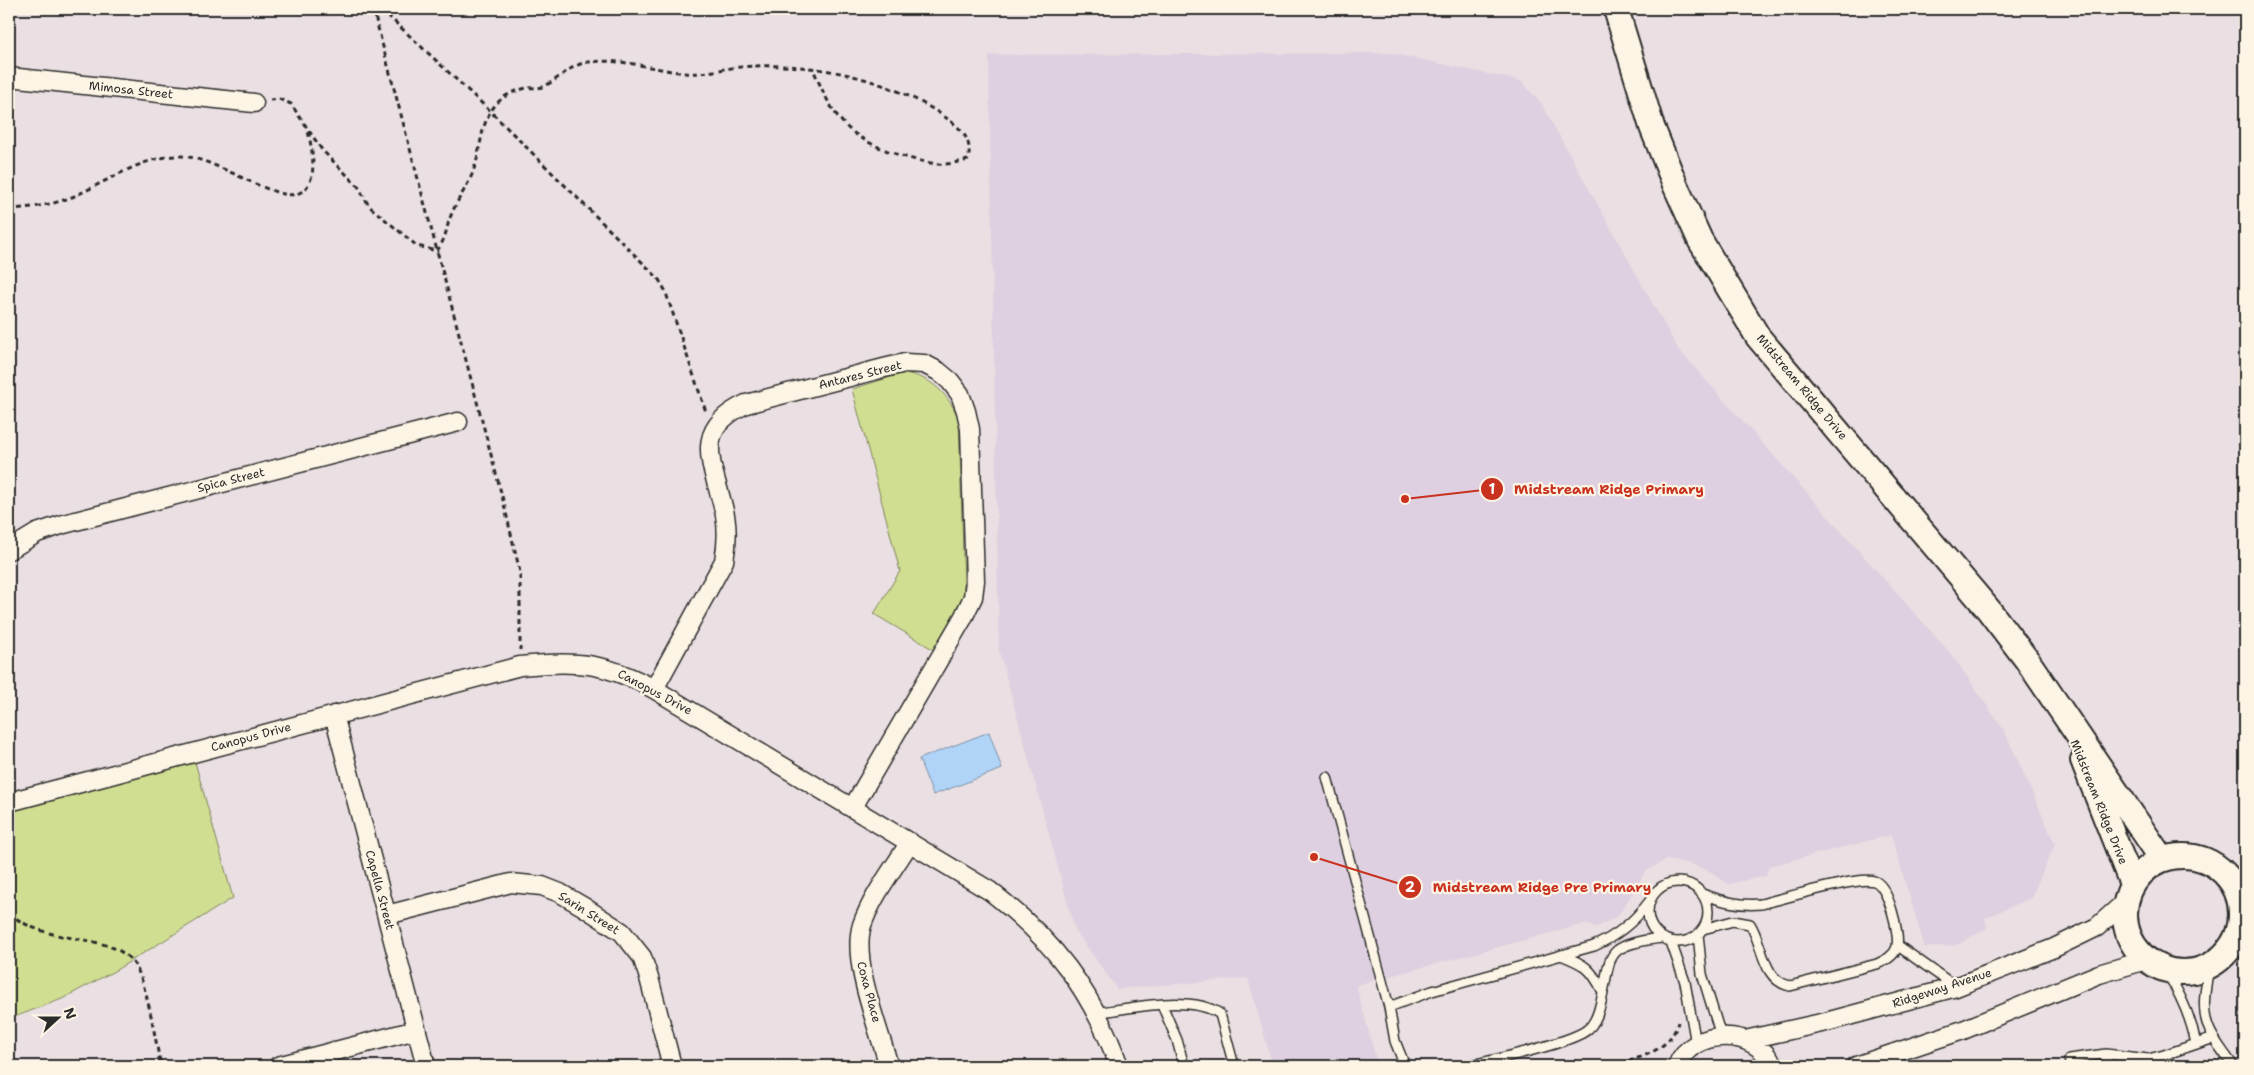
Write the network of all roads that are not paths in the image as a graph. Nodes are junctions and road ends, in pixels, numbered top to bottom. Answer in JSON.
{"nodes":[{"id":1,"x":1616,"y":9,"type":"edge"},
{"id":2,"x":9,"y":77,"type":"edge"},
{"id":3,"x":254,"y":103,"type":"road end"},
{"id":4,"x":458,"y":422,"type":"dead end"},
{"id":5,"x":9,"y":550,"type":"edge"},
{"id":6,"x":654,"y":689,"type":"junction"},
{"id":7,"x":334,"y":715,"type":"junction"},
{"id":8,"x":2067,"y":720,"type":"junction"},
{"id":9,"x":1327,"y":777,"type":"dead end"},
{"id":10,"x":9,"y":802,"type":"edge"},
{"id":11,"x":853,"y":807,"type":"junction"},
{"id":12,"x":910,"y":842,"type":"junction"},
{"id":13,"x":2162,"y":859,"type":"junction"},
{"id":14,"x":2237,"y":882,"type":"edge"},
{"id":15,"x":2129,"y":893,"type":"junction"},
{"id":16,"x":1702,"y":894,"type":"junction"},
{"id":17,"x":1649,"y":902,"type":"junction"},
{"id":18,"x":387,"y":915,"type":"junction"},
{"id":19,"x":1701,"y":932,"type":"junction"},
{"id":20,"x":1661,"y":938,"type":"junction"},
{"id":21,"x":2240,"y":939,"type":"edge"},
{"id":22,"x":1671,"y":942,"type":"junction"},
{"id":23,"x":1897,"y":945,"type":"junction"},
{"id":24,"x":1560,"y":955,"type":"junction"},
{"id":25,"x":2156,"y":966,"type":"junction"},
{"id":26,"x":2209,"y":966,"type":"junction"},
{"id":27,"x":1956,"y":987,"type":"junction"},
{"id":28,"x":1602,"y":991,"type":"junction"},
{"id":29,"x":1162,"y":1005,"type":"junction"},
{"id":30,"x":1389,"y":1007,"type":"junction"},
{"id":31,"x":1096,"y":1012,"type":"junction"},
{"id":32,"x":416,"y":1030,"type":"junction"},
{"id":33,"x":1721,"y":1036,"type":"junction"},
{"id":34,"x":2214,"y":1038,"type":"junction"},
{"id":35,"x":1745,"y":1040,"type":"junction"},
{"id":36,"x":1696,"y":1044,"type":"junction"},
{"id":37,"x":2196,"y":1044,"type":"junction"},
{"id":38,"x":2106,"y":1054,"type":"junction"},
{"id":39,"x":888,"y":1063,"type":"dead end"},
{"id":40,"x":1672,"y":1065,"type":"edge"},
{"id":41,"x":278,"y":1066,"type":"edge"},
{"id":42,"x":426,"y":1066,"type":"edge"},
{"id":43,"x":672,"y":1066,"type":"edge"},
{"id":44,"x":1119,"y":1066,"type":"edge"},
{"id":45,"x":1184,"y":1066,"type":"edge"},
{"id":46,"x":1234,"y":1066,"type":"edge"},
{"id":47,"x":1405,"y":1066,"type":"edge"},
{"id":48,"x":1468,"y":1066,"type":"edge"},
{"id":49,"x":1772,"y":1066,"type":"edge"},
{"id":50,"x":1856,"y":1066,"type":"edge"},
{"id":51,"x":2071,"y":1066,"type":"edge"},
{"id":52,"x":2108,"y":1066,"type":"edge"},
{"id":53,"x":2234,"y":1066,"type":"edge"}],
"edges":[{"from":1,"to":8,"type":"street","name":"Midstream Ridge Drive"},
{"from":2,"to":3,"type":"street","name":"Mimosa Street"},
{"from":4,"to":5,"type":"street","name":"Spica Street"},
{"from":6,"to":7,"type":"street","name":"Canopus Drive"},
{"from":6,"to":11,"type":"street","name":"Canopus Drive"},
{"from":6,"to":11,"type":"street","name":"Antares Street"},
{"from":7,"to":10,"type":"street","name":"Canopus Drive"},
{"from":7,"to":18,"type":"street","name":"Capella Street"},
{"from":8,"to":13,"type":"street","name":"Midstream Ridge Drive"},
{"from":8,"to":15,"type":"street","name":"Midstream Ridge Drive"},
{"from":9,"to":30,"type":"lane"},
{"from":11,"to":12,"type":"street","name":"Canopus Drive"},
{"from":12,"to":31,"type":"street","name":"Canopus Drive"},
{"from":12,"to":39,"type":"street","name":"Coxa Place"},
{"from":13,"to":14,"type":"street"},
{"from":13,"to":15,"type":"street"},
{"from":14,"to":21,"type":"street"},
{"from":15,"to":25,"type":"street"},
{"from":15,"to":27,"type":"street","name":"Ridgeway Avenue"},
{"from":16,"to":17,"type":"lane"},
{"from":16,"to":19,"type":"lane"},
{"from":16,"to":23,"type":"lane"},
{"from":17,"to":20,"type":"lane"},
{"from":17,"to":24,"type":"lane"},
{"from":18,"to":32,"type":"street","name":"Capella Street"},
{"from":18,"to":43,"type":"street","name":"Sarin Street"},
{"from":19,"to":22,"type":"lane"},
{"from":19,"to":23,"type":"lane"},
{"from":19,"to":33,"type":"lane"},
{"from":20,"to":22,"type":"lane"},
{"from":20,"to":28,"type":"lane"},
{"from":21,"to":26,"type":"street"},
{"from":22,"to":36,"type":"lane"},
{"from":23,"to":27,"type":"lane"},
{"from":24,"to":28,"type":"lane"},
{"from":24,"to":30,"type":"lane"},
{"from":25,"to":26,"type":"street"},
{"from":25,"to":37,"type":"lane"},
{"from":25,"to":50,"type":"street"},
{"from":26,"to":34,"type":"lane"},
{"from":27,"to":35,"type":"street","name":"Ridgeway Avenue"},
{"from":28,"to":48,"type":"lane"},
{"from":29,"to":31,"type":"lane"},
{"from":29,"to":45,"type":"lane"},
{"from":29,"to":46,"type":"lane"},
{"from":30,"to":47,"type":"lane"},
{"from":31,"to":44,"type":"street","name":"Canopus Drive"},
{"from":32,"to":41,"type":"street"},
{"from":32,"to":42,"type":"street","name":"Capella Street"},
{"from":33,"to":35,"type":"street"},
{"from":33,"to":36,"type":"street"},
{"from":34,"to":37,"type":"lane"},
{"from":34,"to":53,"type":"lane"},
{"from":35,"to":49,"type":"street"},
{"from":36,"to":40,"type":"street"},
{"from":37,"to":38,"type":"lane"},
{"from":38,"to":51,"type":"lane"},
{"from":38,"to":52,"type":"lane"}]}
